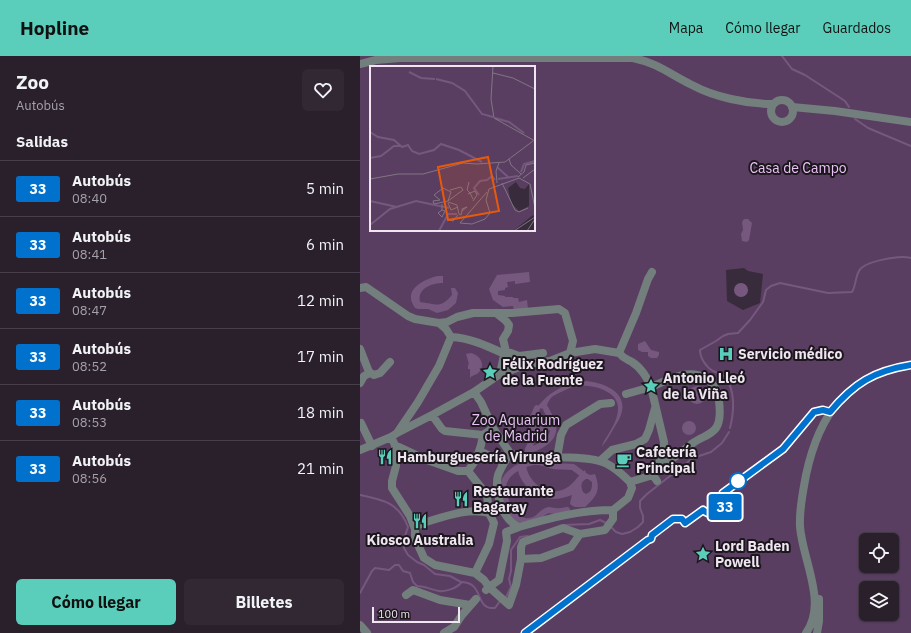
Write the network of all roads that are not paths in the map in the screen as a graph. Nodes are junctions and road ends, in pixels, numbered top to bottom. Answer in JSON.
{"nodes":[{"id":1,"x":360,"y":64,"type":"edge"},
{"id":2,"x":773,"y":104,"type":"junction"},
{"id":3,"x":792,"y":107,"type":"junction"},
{"id":4,"x":887,"y":118,"type":"junction"},
{"id":5,"x":911,"y":122,"type":"edge"},
{"id":6,"x":911,"y":128,"type":"edge"},
{"id":7,"x":652,"y":272,"type":"dead end"},
{"id":8,"x":360,"y":288,"type":"edge"},
{"id":9,"x":496,"y":313,"type":"junction"},
{"id":10,"x":439,"y":323,"type":"junction"},
{"id":11,"x":451,"y":337,"type":"junction"},
{"id":12,"x":573,"y":341,"type":"junction"},
{"id":13,"x":360,"y":349,"type":"edge"},
{"id":14,"x":584,"y":350,"type":"junction"},
{"id":15,"x":543,"y":353,"type":"dead end"},
{"id":16,"x":570,"y":353,"type":"junction"},
{"id":17,"x":618,"y":353,"type":"junction"},
{"id":18,"x":506,"y":354,"type":"junction"},
{"id":19,"x":390,"y":362,"type":"dead end"},
{"id":20,"x":528,"y":364,"type":"junction"},
{"id":21,"x":911,"y":365,"type":"edge"},
{"id":22,"x":370,"y":373,"type":"junction"},
{"id":23,"x":500,"y":374,"type":"junction"},
{"id":24,"x":360,"y":383,"type":"edge"},
{"id":25,"x":650,"y":387,"type":"junction"},
{"id":26,"x":474,"y":392,"type":"junction"},
{"id":27,"x":626,"y":394,"type":"dead end"},
{"id":28,"x":611,"y":402,"type":"dead end"},
{"id":29,"x":655,"y":408,"type":"junction"},
{"id":30,"x":432,"y":415,"type":"junction"},
{"id":31,"x":360,"y":423,"type":"edge"},
{"id":32,"x":493,"y":428,"type":"junction"},
{"id":33,"x":394,"y":435,"type":"junction"},
{"id":34,"x":483,"y":435,"type":"junction"},
{"id":35,"x":396,"y":445,"type":"junction"},
{"id":36,"x":372,"y":446,"type":"junction"},
{"id":37,"x":360,"y":450,"type":"edge"},
{"id":38,"x":480,"y":451,"type":"junction"},
{"id":39,"x":510,"y":453,"type":"junction"},
{"id":40,"x":519,"y":457,"type":"dead end"},
{"id":41,"x":662,"y":457,"type":"junction"},
{"id":42,"x":557,"y":458,"type":"junction"},
{"id":43,"x":529,"y":459,"type":"dead end"},
{"id":44,"x":600,"y":461,"type":"junction"},
{"id":45,"x":504,"y":464,"type":"junction"},
{"id":46,"x":468,"y":471,"type":"junction"},
{"id":47,"x":630,"y":482,"type":"junction"},
{"id":48,"x":613,"y":510,"type":"junction"},
{"id":49,"x":489,"y":513,"type":"junction"},
{"id":50,"x":494,"y":523,"type":"junction"},
{"id":51,"x":519,"y":527,"type":"junction"},
{"id":52,"x":415,"y":529,"type":"junction"},
{"id":53,"x":506,"y":532,"type":"junction"},
{"id":54,"x":580,"y":534,"type":"junction"},
{"id":55,"x":806,"y":556,"type":"junction"},
{"id":56,"x":521,"y":559,"type":"junction"},
{"id":57,"x":475,"y":573,"type":"junction"},
{"id":58,"x":488,"y":589,"type":"junction"},
{"id":59,"x":406,"y":595,"type":"dead end"},
{"id":60,"x":360,"y":625,"type":"edge"},
{"id":61,"x":367,"y":633,"type":"edge"},
{"id":62,"x":444,"y":633,"type":"edge"},
{"id":63,"x":806,"y":633,"type":"edge"},
{"id":64,"x":817,"y":633,"type":"edge"}],
"edges":[{"from":1,"to":2,"type":"street"},
{"from":2,"to":3,"type":"street"},
{"from":2,"to":3,"type":"street"},
{"from":3,"to":4,"type":"street"},
{"from":4,"to":5,"type":"street"},
{"from":4,"to":6,"type":"street"},
{"from":7,"to":17,"type":"street"},
{"from":8,"to":10,"type":"street"},
{"from":9,"to":10,"type":"street"},
{"from":9,"to":12,"type":"street"},
{"from":9,"to":18,"type":"street"},
{"from":10,"to":11,"type":"street"},
{"from":11,"to":18,"type":"street"},
{"from":11,"to":33,"type":"street"},
{"from":12,"to":14,"type":"street"},
{"from":12,"to":16,"type":"street"},
{"from":13,"to":22,"type":"street"},
{"from":14,"to":16,"type":"street"},
{"from":14,"to":17,"type":"street"},
{"from":15,"to":18,"type":"street"},
{"from":16,"to":20,"type":"street"},
{"from":17,"to":25,"type":"street"},
{"from":18,"to":20,"type":"street"},
{"from":18,"to":23,"type":"street"},
{"from":19,"to":22,"type":"street"},
{"from":20,"to":23,"type":"street"},
{"from":21,"to":55,"type":"street"},
{"from":22,"to":24,"type":"street"},
{"from":23,"to":26,"type":"street"},
{"from":25,"to":27,"type":"street"},
{"from":25,"to":29,"type":"street"},
{"from":25,"to":41,"type":"street"},
{"from":26,"to":30,"type":"street"},
{"from":26,"to":32,"type":"street"},
{"from":28,"to":42,"type":"street"},
{"from":29,"to":41,"type":"street"},
{"from":29,"to":44,"type":"street"},
{"from":30,"to":33,"type":"street"},
{"from":30,"to":34,"type":"street"},
{"from":31,"to":36,"type":"street"},
{"from":32,"to":34,"type":"street"},
{"from":32,"to":39,"type":"street"},
{"from":33,"to":35,"type":"street"},
{"from":33,"to":36,"type":"street"},
{"from":34,"to":38,"type":"street"},
{"from":35,"to":46,"type":"street"},
{"from":35,"to":52,"type":"street"},
{"from":36,"to":37,"type":"street"},
{"from":38,"to":45,"type":"street"},
{"from":38,"to":46,"type":"street"},
{"from":39,"to":40,"type":"street"},
{"from":39,"to":45,"type":"street"},
{"from":41,"to":47,"type":"street"},
{"from":42,"to":43,"type":"street"},
{"from":42,"to":44,"type":"street"},
{"from":44,"to":47,"type":"street"},
{"from":45,"to":51,"type":"street"},
{"from":46,"to":49,"type":"street"},
{"from":47,"to":48,"type":"street"},
{"from":48,"to":51,"type":"street"},
{"from":48,"to":54,"type":"street"},
{"from":49,"to":50,"type":"street"},
{"from":49,"to":52,"type":"street"},
{"from":50,"to":53,"type":"street"},
{"from":50,"to":57,"type":"street"},
{"from":51,"to":53,"type":"street"},
{"from":52,"to":57,"type":"street"},
{"from":53,"to":58,"type":"street"},
{"from":54,"to":56,"type":"street"},
{"from":54,"to":56,"type":"street"},
{"from":55,"to":63,"type":"street"},
{"from":55,"to":64,"type":"street"},
{"from":56,"to":58,"type":"street"},
{"from":57,"to":58,"type":"street"},
{"from":59,"to":62,"type":"street"},
{"from":60,"to":61,"type":"street"}]}
